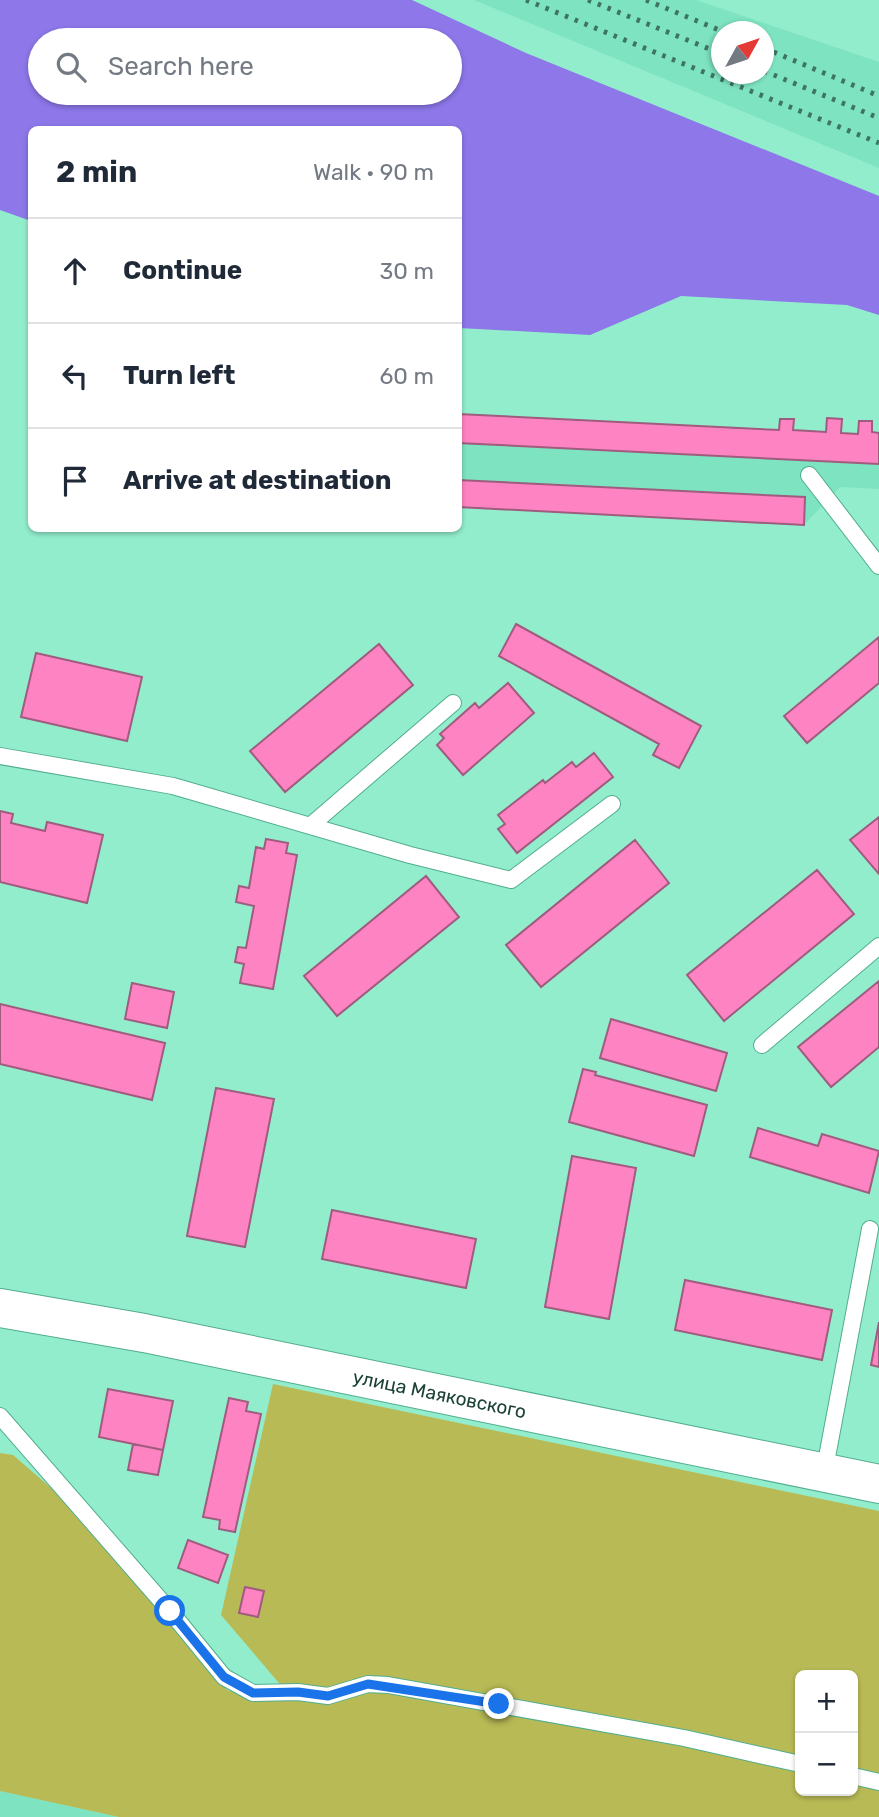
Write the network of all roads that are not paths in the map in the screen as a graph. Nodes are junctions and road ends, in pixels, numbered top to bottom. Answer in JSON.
{"nodes":[{"id":1,"x":809,"y":475,"type":"dead end"},
{"id":2,"x":879,"y":566,"type":"edge"},
{"id":3,"x":453,"y":703,"type":"dead end"},
{"id":4,"x":0,"y":756,"type":"edge"},
{"id":5,"x":612,"y":804,"type":"dead end"},
{"id":6,"x":310,"y":826,"type":"junction"},
{"id":7,"x":879,"y":946,"type":"edge"},
{"id":8,"x":762,"y":1045,"type":"dead end"},
{"id":9,"x":870,"y":1229,"type":"dead end"},
{"id":10,"x":0,"y":1308,"type":"edge"},
{"id":11,"x":0,"y":1416,"type":"edge"},
{"id":12,"x":824,"y":1473,"type":"junction"},
{"id":13,"x":879,"y":1484,"type":"edge"},
{"id":14,"x":795,"y":1763,"type":"edge"},
{"id":15,"x":858,"y":1777,"type":"edge"},
{"id":16,"x":879,"y":1782,"type":"edge"}],
"edges":[{"from":1,"to":2,"type":"lane"},
{"from":3,"to":6,"type":"lane"},
{"from":4,"to":6,"type":"lane"},
{"from":5,"to":6,"type":"lane"},
{"from":7,"to":8,"type":"lane"},
{"from":9,"to":12,"type":"lane"},
{"from":10,"to":12,"type":"street","name":"улица Маяковского"},
{"from":11,"to":14,"type":"lane"},
{"from":12,"to":13,"type":"street","name":"улица Маяковского"},
{"from":15,"to":16,"type":"lane"}]}
